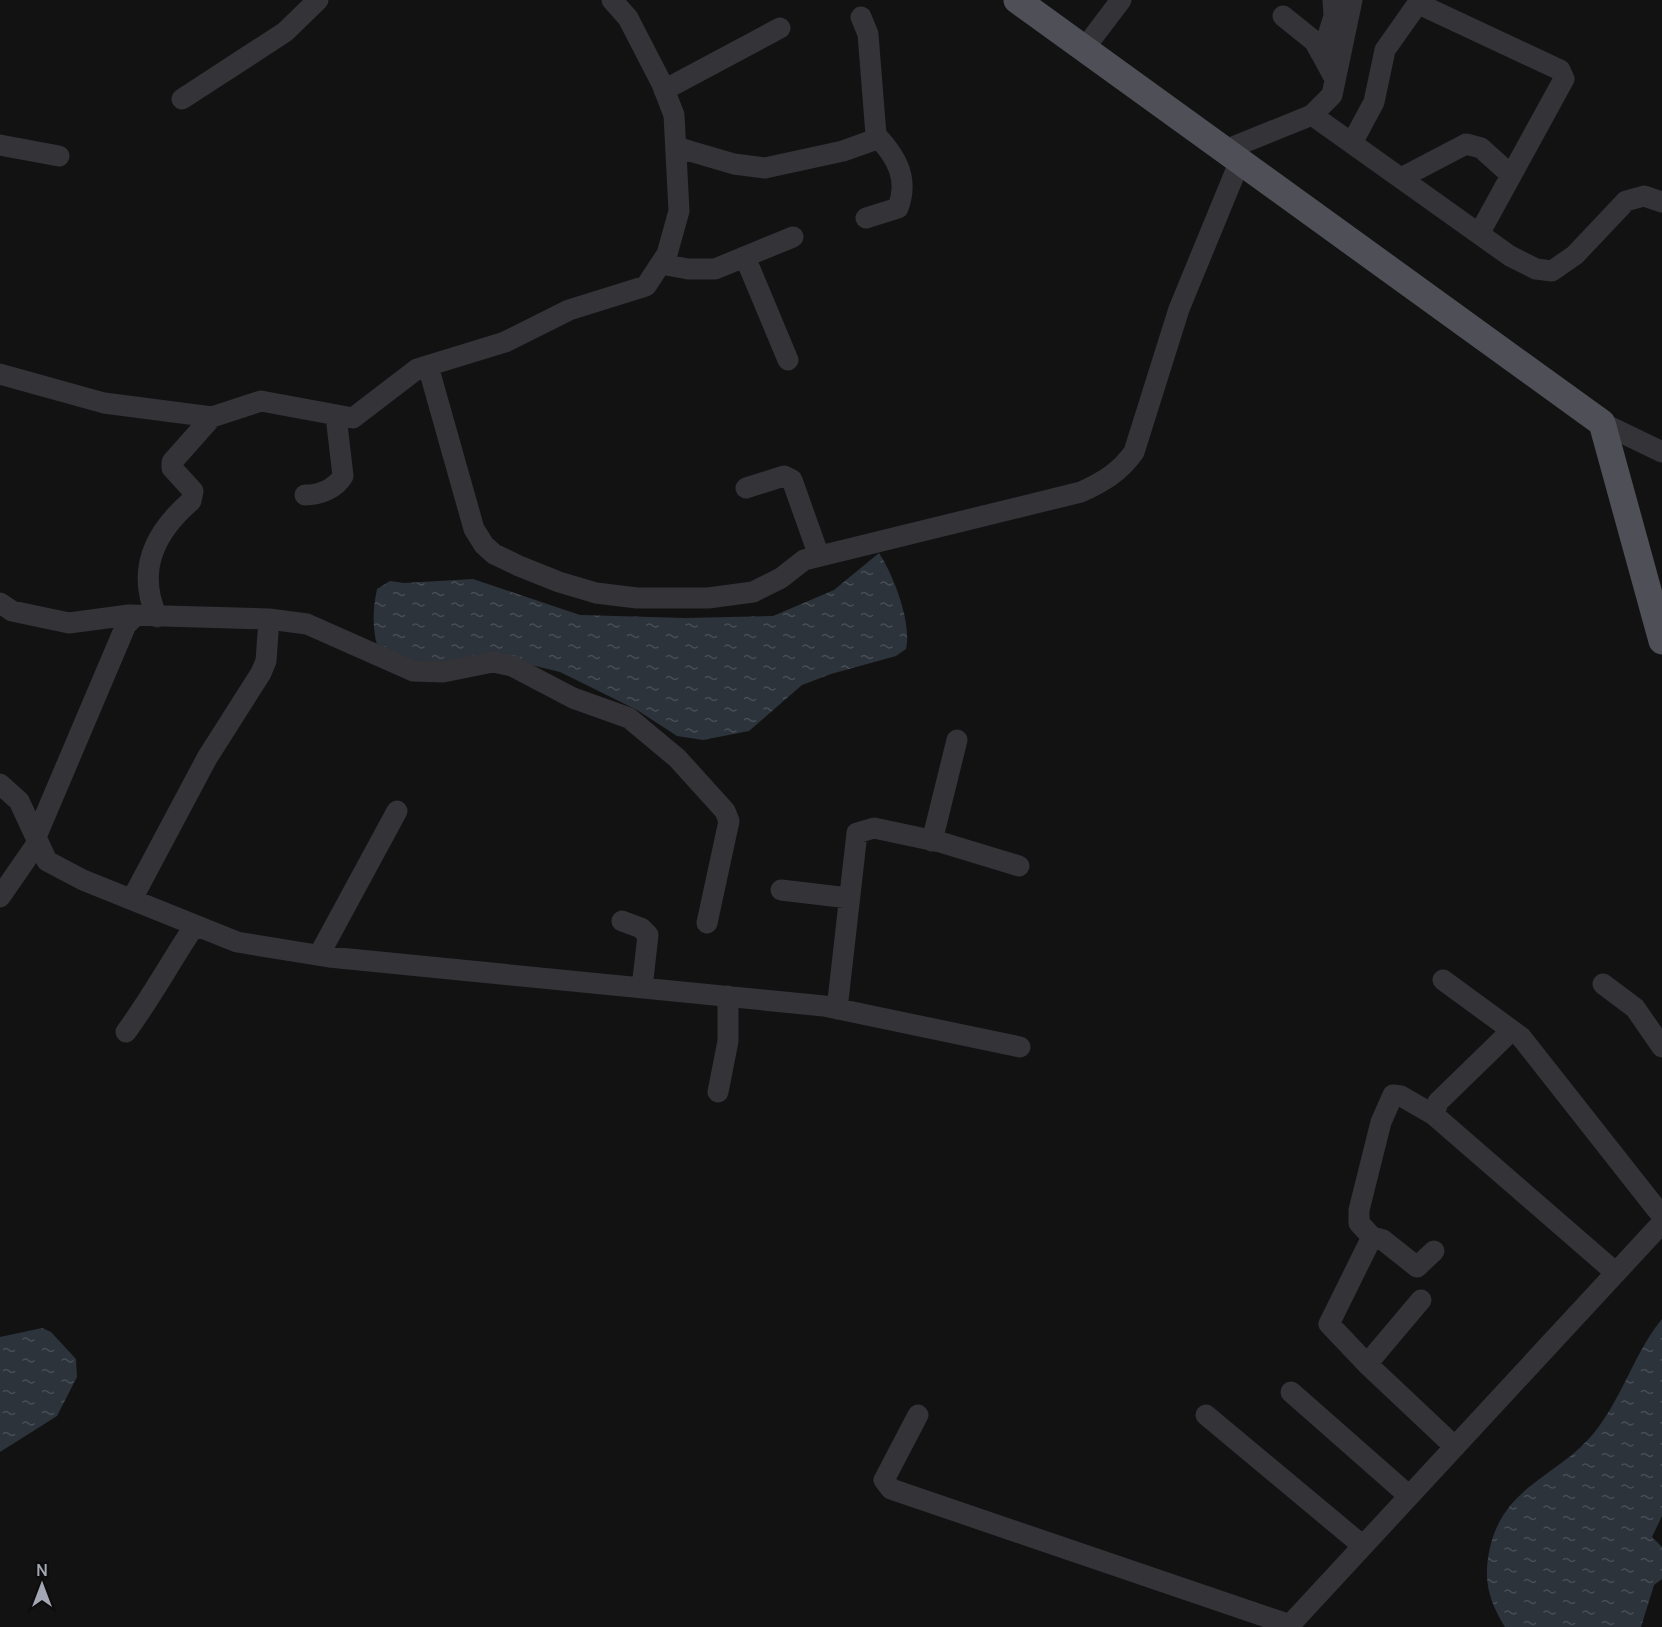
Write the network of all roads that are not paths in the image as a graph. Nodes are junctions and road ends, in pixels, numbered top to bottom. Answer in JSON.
{"nodes":[{"id":1,"x":318,"y":0,"type":"edge"},
{"id":2,"x":612,"y":0,"type":"edge"},
{"id":3,"x":1017,"y":0,"type":"edge"},
{"id":4,"x":1121,"y":0,"type":"edge"},
{"id":5,"x":1333,"y":0,"type":"edge"},
{"id":6,"x":1352,"y":0,"type":"edge"},
{"id":7,"x":1283,"y":16,"type":"dead end"},
{"id":8,"x":861,"y":17,"type":"dead end"},
{"id":9,"x":780,"y":28,"type":"dead end"},
{"id":10,"x":1084,"y":49,"type":"junction"},
{"id":11,"x":1322,"y":55,"type":"junction"},
{"id":12,"x":1335,"y":79,"type":"junction"},
{"id":13,"x":664,"y":90,"type":"junction"},
{"id":14,"x":182,"y":99,"type":"dead end"},
{"id":15,"x":1312,"y":115,"type":"junction"},
{"id":16,"x":876,"y":135,"type":"junction"},
{"id":17,"x":1352,"y":143,"type":"junction"},
{"id":18,"x":0,"y":145,"type":"edge"},
{"id":19,"x":675,"y":147,"type":"junction"},
{"id":20,"x":59,"y":156,"type":"dead end"},
{"id":21,"x":1231,"y":157,"type":"junction"},
{"id":22,"x":1511,"y":175,"type":"junction"},
{"id":23,"x":1401,"y":178,"type":"junction"},
{"id":24,"x":1662,"y":202,"type":"edge"},
{"id":25,"x":867,"y":218,"type":"dead end"},
{"id":26,"x":1479,"y":234,"type":"junction"},
{"id":27,"x":793,"y":237,"type":"dead end"},
{"id":28,"x":745,"y":257,"type":"junction"},
{"id":29,"x":661,"y":264,"type":"junction"},
{"id":30,"x":788,"y":360,"type":"dead end"},
{"id":31,"x":428,"y":366,"type":"junction"},
{"id":32,"x":0,"y":374,"type":"edge"},
{"id":33,"x":336,"y":416,"type":"junction"},
{"id":34,"x":212,"y":417,"type":"junction"},
{"id":35,"x":1602,"y":423,"type":"junction"},
{"id":36,"x":1662,"y":452,"type":"edge"},
{"id":37,"x":746,"y":488,"type":"dead end"},
{"id":38,"x":305,"y":495,"type":"dead end"},
{"id":39,"x":819,"y":556,"type":"junction"},
{"id":40,"x":0,"y":603,"type":"edge"},
{"id":41,"x":135,"y":616,"type":"junction"},
{"id":42,"x":157,"y":616,"type":"junction"},
{"id":43,"x":269,"y":619,"type":"junction"},
{"id":44,"x":1662,"y":641,"type":"edge"},
{"id":45,"x":957,"y":740,"type":"dead end"},
{"id":46,"x":0,"y":784,"type":"edge"},
{"id":47,"x":397,"y":811,"type":"dead end"},
{"id":48,"x":37,"y":839,"type":"junction"},
{"id":49,"x":932,"y":841,"type":"junction"},
{"id":50,"x":1018,"y":867,"type":"dead end"},
{"id":51,"x":781,"y":890,"type":"dead end"},
{"id":52,"x":0,"y":897,"type":"edge"},
{"id":53,"x":849,"y":898,"type":"junction"},
{"id":54,"x":132,"y":899,"type":"junction"},
{"id":55,"x":622,"y":921,"type":"dead end"},
{"id":56,"x":707,"y":923,"type":"dead end"},
{"id":57,"x":195,"y":925,"type":"junction"},
{"id":58,"x":319,"y":956,"type":"junction"},
{"id":59,"x":1443,"y":980,"type":"dead end"},
{"id":60,"x":1603,"y":984,"type":"dead end"},
{"id":61,"x":642,"y":988,"type":"junction"},
{"id":62,"x":728,"y":996,"type":"junction"},
{"id":63,"x":837,"y":1009,"type":"junction"},
{"id":64,"x":1511,"y":1030,"type":"junction"},
{"id":65,"x":126,"y":1032,"type":"dead end"},
{"id":66,"x":1020,"y":1047,"type":"dead end"},
{"id":67,"x":1662,"y":1047,"type":"edge"},
{"id":68,"x":718,"y":1092,"type":"dead end"},
{"id":69,"x":1434,"y":1115,"type":"junction"},
{"id":70,"x":1662,"y":1216,"type":"edge"},
{"id":71,"x":1662,"y":1223,"type":"edge"},
{"id":72,"x":1372,"y":1237,"type":"junction"},
{"id":73,"x":1434,"y":1251,"type":"dead end"},
{"id":74,"x":1616,"y":1273,"type":"junction"},
{"id":75,"x":1421,"y":1300,"type":"dead end"},
{"id":76,"x":1367,"y":1364,"type":"junction"},
{"id":77,"x":1291,"y":1392,"type":"dead end"},
{"id":78,"x":918,"y":1415,"type":"dead end"},
{"id":79,"x":1206,"y":1415,"type":"dead end"},
{"id":80,"x":1455,"y":1447,"type":"junction"},
{"id":81,"x":1408,"y":1495,"type":"junction"},
{"id":82,"x":1362,"y":1546,"type":"junction"},
{"id":83,"x":1289,"y":1626,"type":"edge"}],
"edges":[{"from":1,"to":14,"type":"street"},
{"from":2,"to":13,"type":"street"},
{"from":3,"to":10,"type":"main road"},
{"from":4,"to":10,"type":"street"},
{"from":5,"to":11,"type":"street"},
{"from":6,"to":12,"type":"street"},
{"from":7,"to":11,"type":"street"},
{"from":8,"to":16,"type":"street"},
{"from":9,"to":13,"type":"street"},
{"from":10,"to":21,"type":"main road"},
{"from":11,"to":12,"type":"street"},
{"from":12,"to":15,"type":"street"},
{"from":13,"to":19,"type":"street"},
{"from":15,"to":17,"type":"street"},
{"from":15,"to":21,"type":"street"},
{"from":16,"to":19,"type":"street"},
{"from":16,"to":25,"type":"street"},
{"from":17,"to":22,"type":"street"},
{"from":17,"to":23,"type":"street"},
{"from":18,"to":20,"type":"street"},
{"from":19,"to":29,"type":"street"},
{"from":21,"to":35,"type":"main road"},
{"from":21,"to":39,"type":"street"},
{"from":22,"to":23,"type":"street"},
{"from":22,"to":26,"type":"street"},
{"from":23,"to":26,"type":"street"},
{"from":24,"to":26,"type":"street"},
{"from":27,"to":28,"type":"street"},
{"from":28,"to":29,"type":"street"},
{"from":28,"to":30,"type":"street"},
{"from":29,"to":31,"type":"street"},
{"from":31,"to":33,"type":"street"},
{"from":31,"to":39,"type":"street"},
{"from":32,"to":34,"type":"street"},
{"from":33,"to":34,"type":"street"},
{"from":33,"to":38,"type":"street"},
{"from":34,"to":42,"type":"street"},
{"from":35,"to":36,"type":"street"},
{"from":35,"to":44,"type":"main road"},
{"from":37,"to":39,"type":"street"},
{"from":40,"to":41,"type":"street"},
{"from":41,"to":42,"type":"street"},
{"from":41,"to":48,"type":"street"},
{"from":42,"to":43,"type":"street"},
{"from":43,"to":54,"type":"street"},
{"from":43,"to":56,"type":"street"},
{"from":45,"to":49,"type":"street"},
{"from":46,"to":48,"type":"street"},
{"from":47,"to":58,"type":"street"},
{"from":48,"to":52,"type":"street"},
{"from":48,"to":54,"type":"street"},
{"from":49,"to":50,"type":"street"},
{"from":49,"to":53,"type":"street"},
{"from":51,"to":53,"type":"street"},
{"from":53,"to":63,"type":"street"},
{"from":54,"to":57,"type":"street"},
{"from":55,"to":61,"type":"street"},
{"from":57,"to":58,"type":"street"},
{"from":57,"to":65,"type":"street"},
{"from":58,"to":61,"type":"street"},
{"from":59,"to":64,"type":"street"},
{"from":60,"to":67,"type":"street"},
{"from":61,"to":62,"type":"street"},
{"from":62,"to":63,"type":"street"},
{"from":62,"to":68,"type":"street"},
{"from":63,"to":66,"type":"street"},
{"from":64,"to":69,"type":"street"},
{"from":64,"to":70,"type":"street"},
{"from":69,"to":72,"type":"street"},
{"from":69,"to":74,"type":"street"},
{"from":71,"to":74,"type":"street"},
{"from":72,"to":73,"type":"street"},
{"from":72,"to":76,"type":"street"},
{"from":74,"to":80,"type":"street"},
{"from":75,"to":76,"type":"street"},
{"from":76,"to":80,"type":"street"},
{"from":77,"to":81,"type":"street"},
{"from":78,"to":83,"type":"street"},
{"from":79,"to":82,"type":"street"},
{"from":80,"to":81,"type":"street"},
{"from":81,"to":82,"type":"street"},
{"from":82,"to":83,"type":"street"}]}
